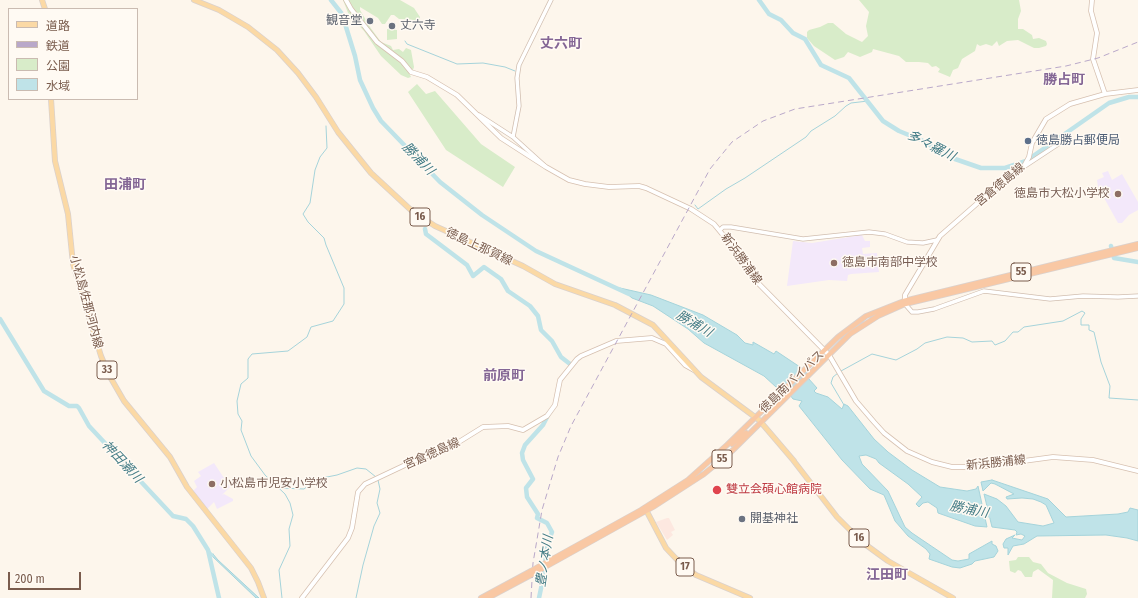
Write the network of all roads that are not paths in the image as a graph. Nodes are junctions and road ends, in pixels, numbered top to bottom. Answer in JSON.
{"nodes":[{"id":1,"x":194,"y":0,"type":"edge"},
{"id":2,"x":346,"y":0,"type":"edge"},
{"id":3,"x":552,"y":0,"type":"edge"},
{"id":4,"x":1092,"y":0,"type":"edge"},
{"id":5,"x":1138,"y":90,"type":"edge"},
{"id":6,"x":1105,"y":94,"type":"junction"},
{"id":7,"x":51,"y":100,"type":"edge"},
{"id":8,"x":478,"y":115,"type":"junction"},
{"id":9,"x":513,"y":137,"type":"junction"},
{"id":10,"x":1069,"y":137,"type":"dead end"},
{"id":11,"x":1026,"y":164,"type":"junction"},
{"id":12,"x":546,"y":167,"type":"junction"},
{"id":13,"x":720,"y":230,"type":"junction"},
{"id":14,"x":936,"y":242,"type":"junction"},
{"id":15,"x":1138,"y":244,"type":"edge"},
{"id":16,"x":1138,"y":248,"type":"edge"},
{"id":17,"x":1138,"y":296,"type":"edge"},
{"id":18,"x":904,"y":302,"type":"junction"},
{"id":19,"x":859,"y":328,"type":"junction"},
{"id":20,"x":823,"y":351,"type":"junction"},
{"id":21,"x":828,"y":356,"type":"junction"},
{"id":22,"x":694,"y":370,"type":"junction"},
{"id":23,"x":760,"y":418,"type":"junction"},
{"id":24,"x":1138,"y":471,"type":"edge"},
{"id":25,"x":678,"y":490,"type":"junction"},
{"id":26,"x":646,"y":509,"type":"junction"},
{"id":27,"x":531,"y":573,"type":"junction"},
{"id":28,"x":264,"y":598,"type":"edge"},
{"id":29,"x":302,"y":598,"type":"edge"},
{"id":30,"x":481,"y":598,"type":"edge"},
{"id":31,"x":488,"y":598,"type":"edge"},
{"id":32,"x":750,"y":598,"type":"edge"},
{"id":33,"x":953,"y":598,"type":"edge"}],
"edges":[{"from":1,"to":22,"type":"main road","name":"徳島上那賀線","number":"16"},
{"from":2,"to":8,"type":"main road","name":"新浜勝浦線"},
{"from":3,"to":9,"type":"street"},
{"from":4,"to":6,"type":"main road"},
{"from":5,"to":6,"type":"main road","name":"宮倉徳島線"},
{"from":6,"to":11,"type":"main road","name":"宮倉徳島線"},
{"from":7,"to":28,"type":"main road","name":"小松島佐那河内線","number":"33"},
{"from":8,"to":9,"type":"street"},
{"from":8,"to":12,"type":"main road","name":"新浜勝浦線"},
{"from":9,"to":12,"type":"street"},
{"from":10,"to":11,"type":"street"},
{"from":11,"to":14,"type":"main road","name":"宮倉徳島線"},
{"from":12,"to":13,"type":"main road","name":"新浜勝浦線"},
{"from":13,"to":14,"type":"street"},
{"from":13,"to":20,"type":"main road","name":"新浜勝浦線"},
{"from":14,"to":18,"type":"main road","name":"宮倉徳島線"},
{"from":15,"to":18,"type":"highway","name":"徳島南バイパス","number":"55"},
{"from":16,"to":18,"type":"highway","name":"徳島南バイパス","number":"55"},
{"from":17,"to":18,"type":"street"},
{"from":18,"to":19,"type":"highway","name":"徳島南バイパス","number":"55"},
{"from":18,"to":20,"type":"highway","name":"徳島南バイパス","number":"55"},
{"from":19,"to":20,"type":"highway"},
{"from":19,"to":21,"type":"highway","name":"徳島南バイパス","number":"55"},
{"from":20,"to":21,"type":"main road","name":"新浜勝浦線"},
{"from":20,"to":23,"type":"highway","name":"徳島南バイパス","number":"55"},
{"from":21,"to":23,"type":"highway","name":"徳島南バイパス","number":"55"},
{"from":21,"to":24,"type":"main road","name":"新浜勝浦線"},
{"from":22,"to":23,"type":"main road","name":"徳島上那賀線","number":"16"},
{"from":22,"to":29,"type":"main road","name":"宮倉徳島線"},
{"from":23,"to":25,"type":"highway","name":"徳島南バイパス","number":"55"},
{"from":23,"to":25,"type":"highway","name":"徳島南バイパス","number":"55"},
{"from":23,"to":33,"type":"main road","name":"徳島上那賀線","number":"16"},
{"from":25,"to":26,"type":"highway","name":"徳島南バイパス","number":"55"},
{"from":26,"to":27,"type":"highway","name":"徳島南バイパス","number":"55","bridge":true},
{"from":26,"to":32,"type":"main road","number":"17"},
{"from":27,"to":30,"type":"highway","name":"徳島南バイパス","number":"55"},
{"from":27,"to":31,"type":"highway","name":"徳島南バイパス","number":"55"}]}
